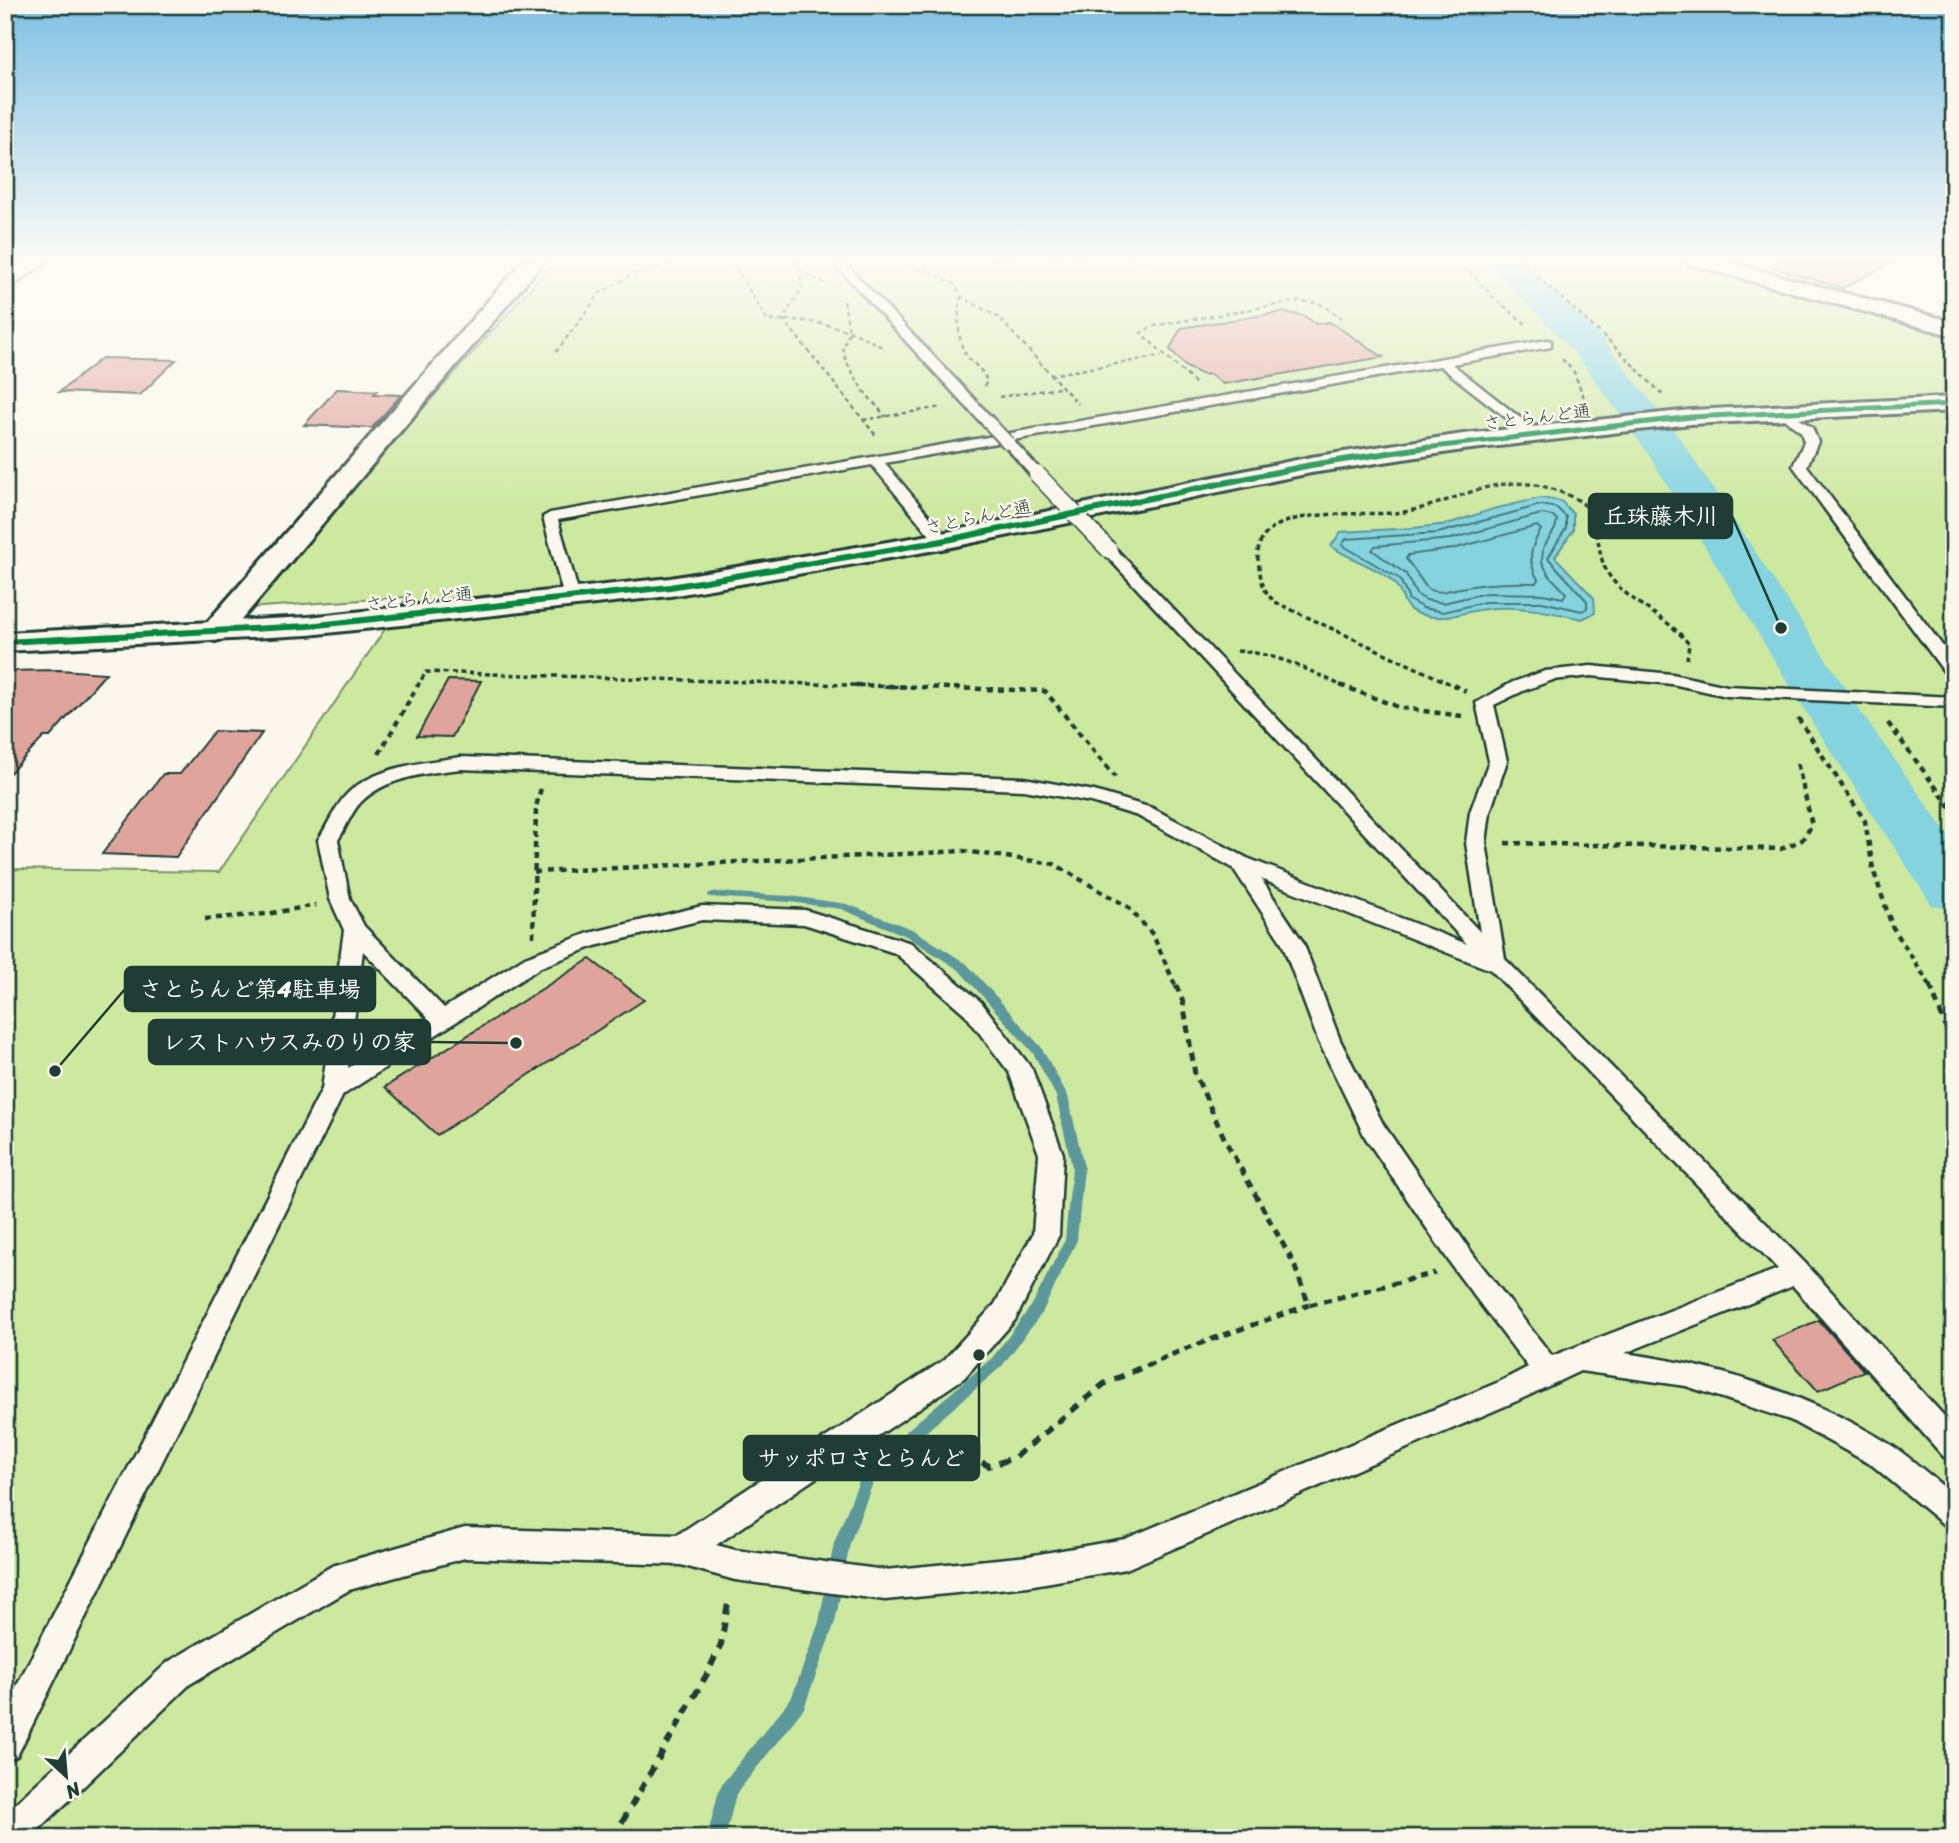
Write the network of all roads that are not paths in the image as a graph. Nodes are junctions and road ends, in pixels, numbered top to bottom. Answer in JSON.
{"nodes":[{"id":1,"x":461,"y":346,"type":"edge"},
{"id":2,"x":917,"y":346,"type":"edge"},
{"id":3,"x":1535,"y":346,"type":"edge"},
{"id":4,"x":1442,"y":362,"type":"junction"},
{"id":5,"x":1954,"y":404,"type":"edge"},
{"id":6,"x":1781,"y":411,"type":"junction"},
{"id":7,"x":1532,"y":433,"type":"junction"},
{"id":8,"x":875,"y":460,"type":"junction"},
{"id":9,"x":942,"y":541,"type":"junction"},
{"id":10,"x":572,"y":598,"type":"junction"},
{"id":11,"x":215,"y":632,"type":"junction"},
{"id":12,"x":5,"y":642,"type":"edge"},
{"id":13,"x":1954,"y":673,"type":"edge"},
{"id":14,"x":1954,"y":702,"type":"edge"},
{"id":15,"x":1240,"y":863,"type":"junction"},
{"id":16,"x":355,"y":930,"type":"junction"},
{"id":17,"x":1497,"y":963,"type":"junction"},
{"id":18,"x":441,"y":1018,"type":"junction"},
{"id":19,"x":334,"y":1088,"type":"junction"},
{"id":20,"x":1798,"y":1273,"type":"junction"},
{"id":21,"x":1579,"y":1358,"type":"junction"},
{"id":22,"x":1547,"y":1371,"type":"junction"},
{"id":23,"x":1954,"y":1448,"type":"edge"},
{"id":24,"x":1954,"y":1514,"type":"edge"},
{"id":25,"x":681,"y":1550,"type":"junction"},
{"id":26,"x":5,"y":1744,"type":"edge"},
{"id":27,"x":5,"y":1838,"type":"edge"}],
"edges":[{"from":1,"to":11,"type":"street"},
{"from":2,"to":17,"type":"lane","bridge":true},
{"from":3,"to":4,"type":"lane"},
{"from":4,"to":7,"type":"lane"},
{"from":4,"to":8,"type":"lane"},
{"from":5,"to":6,"type":"street","name":"さとらんど通"},
{"from":6,"to":7,"type":"street","name":"さとらんど通"},
{"from":6,"to":13,"type":"lane"},
{"from":7,"to":9,"type":"street","name":"さとらんど通"},
{"from":8,"to":9,"type":"lane"},
{"from":8,"to":10,"type":"lane"},
{"from":9,"to":10,"type":"street","name":"さとらんど通"},
{"from":10,"to":11,"type":"street","name":"さとらんど通"},
{"from":11,"to":12,"type":"street","name":"さとらんど通"},
{"from":14,"to":17,"type":"lane"},
{"from":15,"to":16,"type":"lane"},
{"from":15,"to":17,"type":"lane"},
{"from":15,"to":22,"type":"lane"},
{"from":16,"to":18,"type":"lane"},
{"from":16,"to":19,"type":"lane"},
{"from":17,"to":20,"type":"lane"},
{"from":18,"to":19,"type":"lane"},
{"from":18,"to":25,"type":"lane"},
{"from":19,"to":26,"type":"lane"},
{"from":20,"to":21,"type":"lane"},
{"from":20,"to":23,"type":"lane"},
{"from":21,"to":22,"type":"lane"},
{"from":21,"to":24,"type":"lane"},
{"from":22,"to":25,"type":"lane"},
{"from":25,"to":27,"type":"lane"}]}
